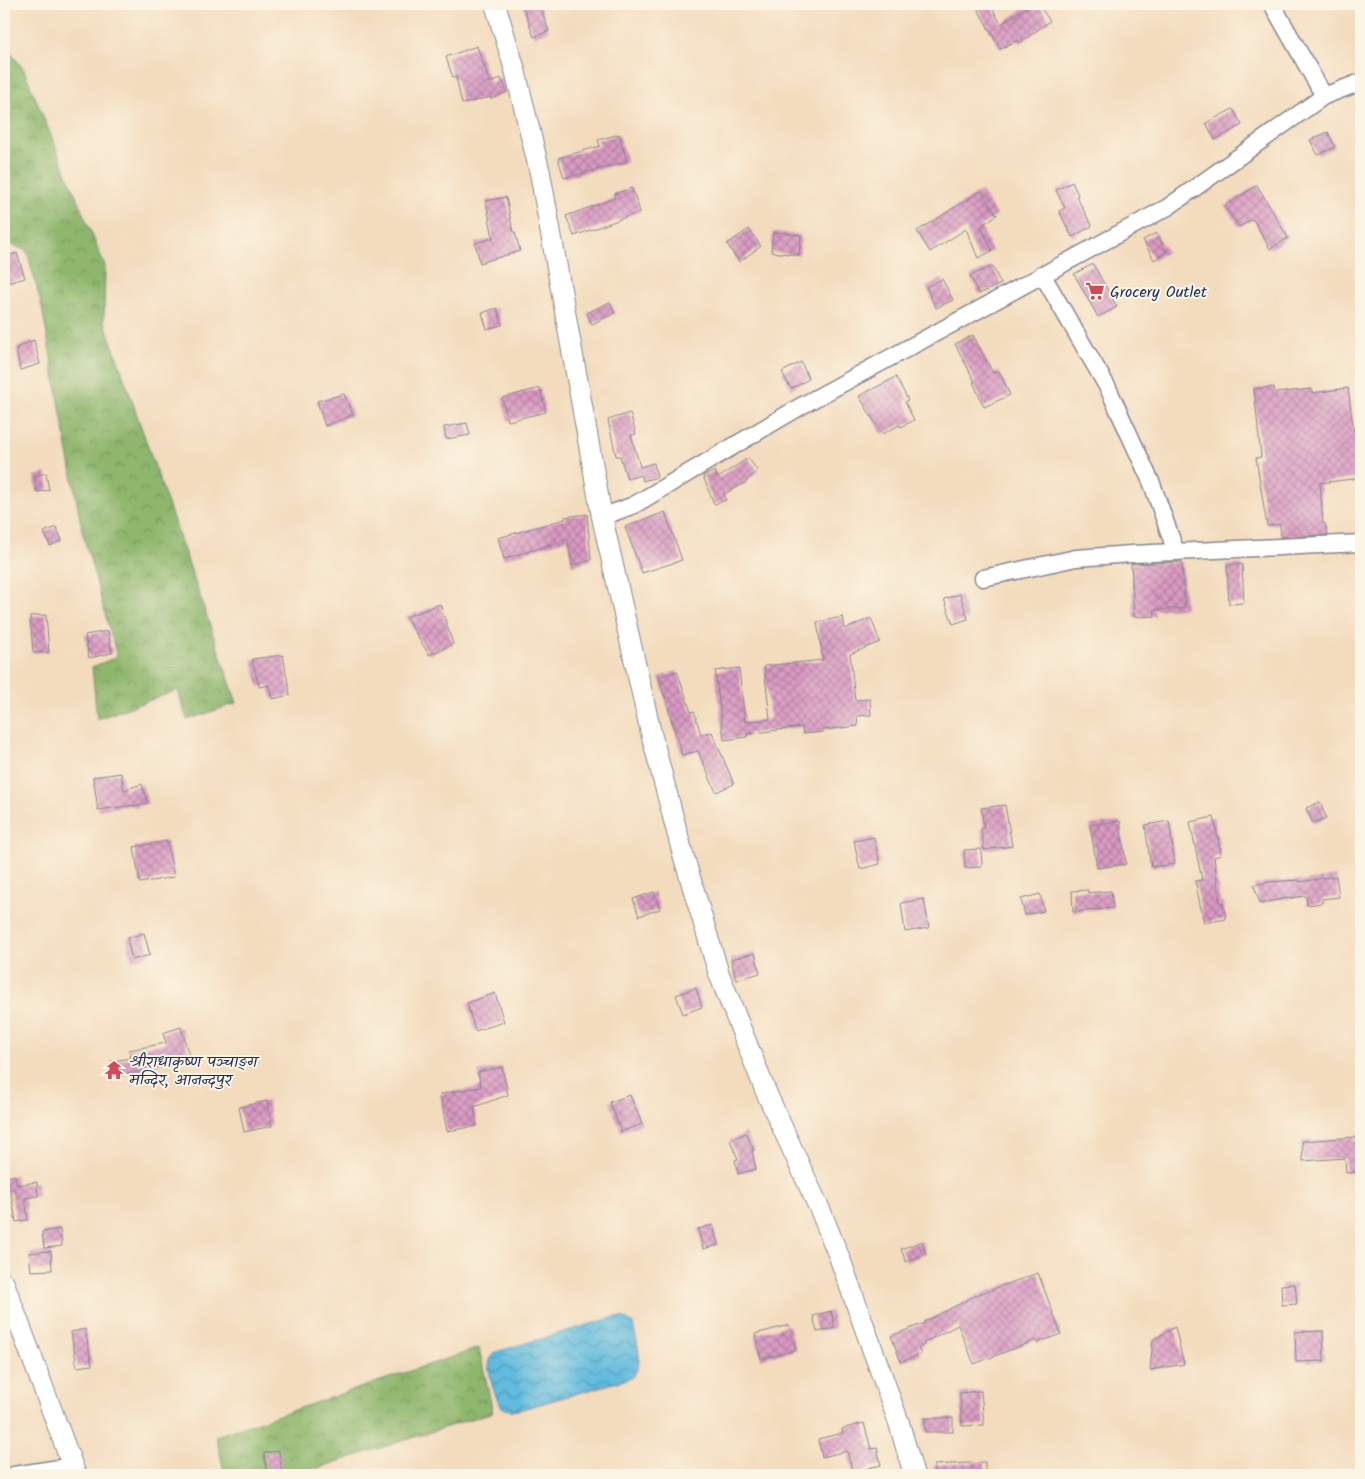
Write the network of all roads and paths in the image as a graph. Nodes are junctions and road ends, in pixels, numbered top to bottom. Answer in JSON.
{"nodes":[{"id":1,"x":495,"y":4,"type":"edge"},
{"id":2,"x":1272,"y":4,"type":"edge"},
{"id":3,"x":1361,"y":82,"type":"edge"},
{"id":4,"x":1324,"y":96,"type":"junction"},
{"id":5,"x":1042,"y":274,"type":"junction"},
{"id":6,"x":602,"y":517,"type":"junction"},
{"id":7,"x":1361,"y":543,"type":"edge"},
{"id":8,"x":1176,"y":552,"type":"junction"},
{"id":9,"x":983,"y":578,"type":"dead end"},
{"id":10,"x":4,"y":1282,"type":"edge"},
{"id":11,"x":74,"y":1471,"type":"edge"},
{"id":12,"x":14,"y":1475,"type":"edge"},
{"id":13,"x":914,"y":1475,"type":"edge"}],
"edges":[{"from":1,"to":6,"type":"street"},
{"from":2,"to":4,"type":"street"},
{"from":3,"to":4,"type":"street"},
{"from":4,"to":5,"type":"street"},
{"from":5,"to":6,"type":"street"},
{"from":5,"to":8,"type":"street"},
{"from":6,"to":13,"type":"street"},
{"from":7,"to":8,"type":"street"},
{"from":8,"to":9,"type":"street"},
{"from":10,"to":11,"type":"street"},
{"from":11,"to":12,"type":"street"}]}
